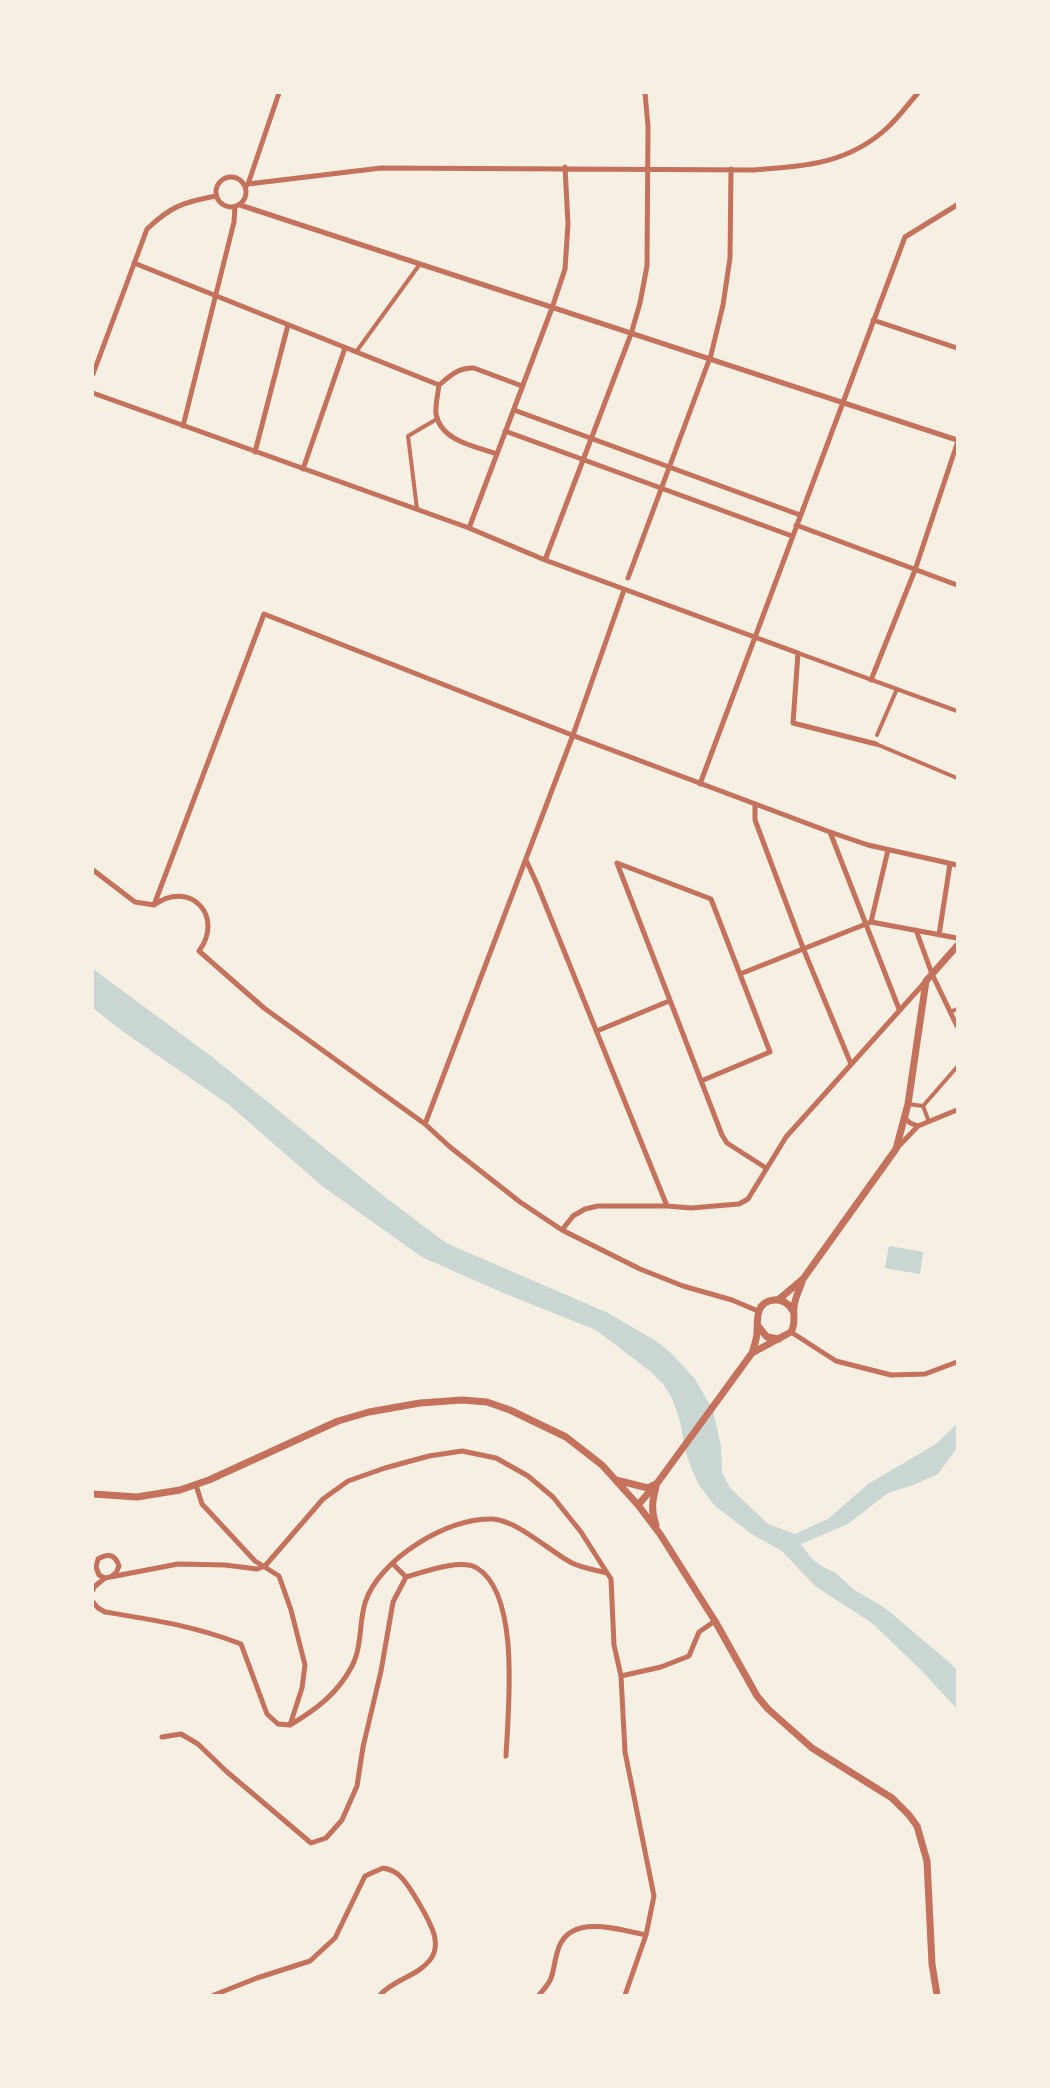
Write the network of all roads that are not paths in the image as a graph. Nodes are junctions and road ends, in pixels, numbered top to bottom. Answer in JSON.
{"nodes":[{"id":1,"x":279,"y":93,"type":"edge"},
{"id":2,"x":645,"y":93,"type":"edge"},
{"id":3,"x":918,"y":93,"type":"edge"},
{"id":4,"x":565,"y":168,"type":"junction"},
{"id":5,"x":649,"y":168,"type":"junction"},
{"id":6,"x":731,"y":169,"type":"junction"},
{"id":7,"x":246,"y":185,"type":"junction"},
{"id":8,"x":216,"y":196,"type":"junction"},
{"id":9,"x":957,"y":205,"type":"edge"},
{"id":10,"x":237,"y":206,"type":"junction"},
{"id":11,"x":134,"y":263,"type":"junction"},
{"id":12,"x":420,"y":264,"type":"junction"},
{"id":13,"x":216,"y":296,"type":"junction"},
{"id":14,"x":552,"y":308,"type":"junction"},
{"id":15,"x":873,"y":320,"type":"junction"},
{"id":16,"x":288,"y":325,"type":"junction"},
{"id":17,"x":631,"y":334,"type":"junction"},
{"id":18,"x":345,"y":348,"type":"junction"},
{"id":19,"x":957,"y":348,"type":"edge"},
{"id":20,"x":356,"y":352,"type":"junction"},
{"id":21,"x":709,"y":359,"type":"junction"},
{"id":22,"x":93,"y":374,"type":"edge"},
{"id":23,"x":439,"y":385,"type":"junction"},
{"id":24,"x":522,"y":386,"type":"junction"},
{"id":25,"x":93,"y":393,"type":"edge"},
{"id":26,"x":842,"y":403,"type":"junction"},
{"id":27,"x":514,"y":410,"type":"junction"},
{"id":28,"x":437,"y":419,"type":"junction"},
{"id":29,"x":183,"y":426,"type":"junction"},
{"id":30,"x":506,"y":431,"type":"junction"},
{"id":31,"x":591,"y":438,"type":"junction"},
{"id":32,"x":957,"y":442,"type":"edge"},
{"id":33,"x":255,"y":452,"type":"junction"},
{"id":34,"x":497,"y":454,"type":"junction"},
{"id":35,"x":582,"y":461,"type":"junction"},
{"id":36,"x":669,"y":466,"type":"junction"},
{"id":37,"x":303,"y":469,"type":"junction"},
{"id":38,"x":661,"y":489,"type":"junction"},
{"id":39,"x":417,"y":510,"type":"junction"},
{"id":40,"x":800,"y":515,"type":"junction"},
{"id":41,"x":796,"y":525,"type":"junction"},
{"id":42,"x":468,"y":528,"type":"junction"},
{"id":43,"x":792,"y":536,"type":"junction"},
{"id":44,"x":545,"y":560,"type":"junction"},
{"id":45,"x":915,"y":570,"type":"junction"},
{"id":46,"x":628,"y":578,"type":"dead end"},
{"id":47,"x":957,"y":585,"type":"edge"},
{"id":48,"x":624,"y":590,"type":"junction"},
{"id":49,"x":755,"y":639,"type":"junction"},
{"id":50,"x":798,"y":653,"type":"junction"},
{"id":51,"x":871,"y":680,"type":"junction"},
{"id":52,"x":897,"y":689,"type":"junction"},
{"id":53,"x":957,"y":711,"type":"edge"},
{"id":54,"x":573,"y":735,"type":"junction"},
{"id":55,"x":877,"y":735,"type":"dead end"},
{"id":56,"x":876,"y":744,"type":"joint"},
{"id":57,"x":957,"y":778,"type":"edge"},
{"id":58,"x":700,"y":783,"type":"junction"},
{"id":59,"x":755,"y":804,"type":"junction"},
{"id":60,"x":830,"y":832,"type":"junction"},
{"id":61,"x":888,"y":850,"type":"junction"},
{"id":62,"x":525,"y":860,"type":"junction"},
{"id":63,"x":954,"y":865,"type":"edge"},
{"id":64,"x":93,"y":870,"type":"edge"},
{"id":65,"x":154,"y":904,"type":"junction"},
{"id":66,"x":868,"y":924,"type":"junction"},
{"id":67,"x":916,"y":930,"type":"junction"},
{"id":68,"x":939,"y":935,"type":"junction"},
{"id":69,"x":957,"y":938,"type":"edge"},
{"id":70,"x":957,"y":945,"type":"edge"},
{"id":71,"x":803,"y":948,"type":"junction"},
{"id":72,"x":740,"y":974,"type":"junction"},
{"id":73,"x":932,"y":974,"type":"junction"},
{"id":74,"x":926,"y":981,"type":"junction"},
{"id":75,"x":669,"y":1001,"type":"junction"},
{"id":76,"x":899,"y":1009,"type":"junction"},
{"id":77,"x":957,"y":1009,"type":"edge"},
{"id":78,"x":950,"y":1012,"type":"junction"},
{"id":79,"x":957,"y":1026,"type":"edge"},
{"id":80,"x":597,"y":1031,"type":"junction"},
{"id":81,"x":851,"y":1064,"type":"junction"},
{"id":82,"x":957,"y":1067,"type":"edge"},
{"id":83,"x":701,"y":1081,"type":"junction"},
{"id":84,"x":908,"y":1104,"type":"junction"},
{"id":85,"x":923,"y":1106,"type":"junction"},
{"id":86,"x":957,"y":1110,"type":"edge"},
{"id":87,"x":905,"y":1118,"type":"junction"},
{"id":88,"x":929,"y":1122,"type":"junction"},
{"id":89,"x":425,"y":1124,"type":"junction"},
{"id":90,"x":918,"y":1126,"type":"junction"},
{"id":91,"x":896,"y":1149,"type":"junction"},
{"id":92,"x":766,"y":1168,"type":"junction"},
{"id":93,"x":668,"y":1206,"type":"junction"},
{"id":94,"x":562,"y":1230,"type":"junction"},
{"id":95,"x":803,"y":1279,"type":"junction"},
{"id":96,"x":778,"y":1300,"type":"junction"},
{"id":97,"x":758,"y":1311,"type":"junction"},
{"id":98,"x":793,"y":1311,"type":"junction"},
{"id":99,"x":758,"y":1326,"type":"junction"},
{"id":100,"x":791,"y":1332,"type":"junction"},
{"id":101,"x":779,"y":1339,"type":"junction"},
{"id":102,"x":752,"y":1353,"type":"junction"},
{"id":103,"x":957,"y":1362,"type":"edge"},
{"id":104,"x":616,"y":1480,"type":"junction"},
{"id":105,"x":659,"y":1481,"type":"junction"},
{"id":106,"x":196,"y":1485,"type":"junction"},
{"id":107,"x":93,"y":1494,"type":"edge"},
{"id":108,"x":638,"y":1505,"type":"junction"},
{"id":109,"x":660,"y":1534,"type":"junction"},
{"id":110,"x":393,"y":1564,"type":"junction"},
{"id":111,"x":265,"y":1566,"type":"junction"},
{"id":112,"x":607,"y":1573,"type":"junction"},
{"id":113,"x":406,"y":1576,"type":"junction"},
{"id":114,"x":108,"y":1578,"type":"junction"},
{"id":115,"x":93,"y":1590,"type":"edge"},
{"id":116,"x":93,"y":1602,"type":"edge"},
{"id":117,"x":715,"y":1621,"type":"junction"},
{"id":118,"x":621,"y":1676,"type":"junction"},
{"id":119,"x":290,"y":1725,"type":"junction"},
{"id":120,"x":162,"y":1737,"type":"dead end"},
{"id":121,"x":506,"y":1756,"type":"dead end"},
{"id":122,"x":646,"y":1935,"type":"junction"},
{"id":123,"x":214,"y":1995,"type":"edge"},
{"id":124,"x":380,"y":1995,"type":"edge"},
{"id":125,"x":539,"y":1995,"type":"edge"},
{"id":126,"x":625,"y":1995,"type":"edge"},
{"id":127,"x":937,"y":1995,"type":"edge"}],
"edges":[{"from":1,"to":7,"type":"street"},
{"from":2,"to":5,"type":"street"},
{"from":3,"to":6,"type":"street"},
{"from":4,"to":5,"type":"street"},
{"from":4,"to":7,"type":"street"},
{"from":4,"to":14,"type":"street"},
{"from":5,"to":6,"type":"street"},
{"from":5,"to":17,"type":"street"},
{"from":6,"to":21,"type":"street"},
{"from":7,"to":8,"type":"street"},
{"from":7,"to":10,"type":"street"},
{"from":8,"to":10,"type":"street"},
{"from":8,"to":11,"type":"street"},
{"from":9,"to":15,"type":"street"},
{"from":10,"to":12,"type":"street"},
{"from":10,"to":13,"type":"street"},
{"from":11,"to":13,"type":"street"},
{"from":11,"to":22,"type":"street"},
{"from":12,"to":14,"type":"street"},
{"from":12,"to":20,"type":"street"},
{"from":13,"to":16,"type":"street"},
{"from":13,"to":29,"type":"street"},
{"from":14,"to":17,"type":"street"},
{"from":14,"to":24,"type":"street"},
{"from":15,"to":19,"type":"street"},
{"from":15,"to":26,"type":"street"},
{"from":16,"to":18,"type":"street"},
{"from":16,"to":33,"type":"street"},
{"from":17,"to":21,"type":"street"},
{"from":17,"to":31,"type":"street"},
{"from":18,"to":20,"type":"street"},
{"from":18,"to":37,"type":"street"},
{"from":20,"to":23,"type":"street"},
{"from":21,"to":26,"type":"street"},
{"from":21,"to":36,"type":"street"},
{"from":23,"to":24,"type":"street"},
{"from":23,"to":28,"type":"street"},
{"from":24,"to":27,"type":"street"},
{"from":25,"to":29,"type":"street"},
{"from":26,"to":32,"type":"street"},
{"from":26,"to":40,"type":"street"},
{"from":27,"to":30,"type":"street"},
{"from":27,"to":31,"type":"street"},
{"from":28,"to":34,"type":"street"},
{"from":28,"to":39,"type":"street"},
{"from":29,"to":33,"type":"street"},
{"from":30,"to":34,"type":"street"},
{"from":30,"to":35,"type":"street"},
{"from":31,"to":35,"type":"street"},
{"from":31,"to":36,"type":"street"},
{"from":32,"to":45,"type":"street"},
{"from":33,"to":37,"type":"street"},
{"from":34,"to":42,"type":"street"},
{"from":35,"to":38,"type":"street"},
{"from":35,"to":44,"type":"street"},
{"from":36,"to":38,"type":"street"},
{"from":36,"to":40,"type":"street"},
{"from":37,"to":39,"type":"street"},
{"from":38,"to":43,"type":"street"},
{"from":38,"to":46,"type":"street"},
{"from":39,"to":42,"type":"street"},
{"from":40,"to":41,"type":"street"},
{"from":41,"to":43,"type":"street"},
{"from":41,"to":45,"type":"street"},
{"from":42,"to":44,"type":"street"},
{"from":43,"to":49,"type":"street"},
{"from":44,"to":48,"type":"street"},
{"from":45,"to":47,"type":"street"},
{"from":45,"to":51,"type":"street"},
{"from":48,"to":49,"type":"street"},
{"from":48,"to":54,"type":"street"},
{"from":49,"to":50,"type":"street"},
{"from":49,"to":58,"type":"street"},
{"from":50,"to":51,"type":"street"},
{"from":50,"to":56,"type":"street"},
{"from":51,"to":52,"type":"street"},
{"from":52,"to":53,"type":"street"},
{"from":52,"to":55,"type":"street"},
{"from":54,"to":58,"type":"street"},
{"from":54,"to":62,"type":"street"},
{"from":54,"to":65,"type":"street"},
{"from":56,"to":57,"type":"street"},
{"from":58,"to":59,"type":"street"},
{"from":59,"to":60,"type":"street"},
{"from":59,"to":71,"type":"street"},
{"from":60,"to":61,"type":"street"},
{"from":60,"to":66,"type":"street"},
{"from":61,"to":63,"type":"street"},
{"from":61,"to":66,"type":"street"},
{"from":62,"to":80,"type":"street"},
{"from":62,"to":89,"type":"street"},
{"from":63,"to":68,"type":"street"},
{"from":64,"to":65,"type":"street"},
{"from":65,"to":89,"type":"street"},
{"from":66,"to":67,"type":"street"},
{"from":66,"to":71,"type":"street"},
{"from":66,"to":76,"type":"street"},
{"from":67,"to":68,"type":"street"},
{"from":67,"to":73,"type":"street"},
{"from":68,"to":69,"type":"street"},
{"from":70,"to":73,"type":"street"},
{"from":71,"to":72,"type":"street"},
{"from":71,"to":81,"type":"street"},
{"from":72,"to":75,"type":"street"},
{"from":72,"to":83,"type":"street"},
{"from":73,"to":74,"type":"street"},
{"from":73,"to":78,"type":"street"},
{"from":74,"to":76,"type":"street"},
{"from":74,"to":84,"type":"street"},
{"from":75,"to":80,"type":"street"},
{"from":75,"to":83,"type":"street"},
{"from":76,"to":81,"type":"street"},
{"from":77,"to":78,"type":"street"},
{"from":78,"to":79,"type":"street"},
{"from":80,"to":93,"type":"street"},
{"from":81,"to":92,"type":"street"},
{"from":82,"to":85,"type":"street"},
{"from":83,"to":92,"type":"street"},
{"from":84,"to":85,"type":"street"},
{"from":84,"to":87,"type":"street"},
{"from":85,"to":88,"type":"street"},
{"from":86,"to":88,"type":"street"},
{"from":87,"to":90,"type":"street"},
{"from":87,"to":91,"type":"street"},
{"from":88,"to":90,"type":"street"},
{"from":89,"to":94,"type":"street"},
{"from":90,"to":91,"type":"street"},
{"from":91,"to":95,"type":"street"},
{"from":92,"to":93,"type":"street"},
{"from":93,"to":94,"type":"street"},
{"from":94,"to":97,"type":"street"},
{"from":95,"to":96,"type":"street"},
{"from":95,"to":98,"type":"street"},
{"from":96,"to":97,"type":"street"},
{"from":96,"to":98,"type":"street"},
{"from":97,"to":99,"type":"street"},
{"from":98,"to":100,"type":"street"},
{"from":99,"to":101,"type":"street"},
{"from":99,"to":102,"type":"street"},
{"from":100,"to":101,"type":"street"},
{"from":100,"to":103,"type":"street"},
{"from":101,"to":102,"type":"street"},
{"from":102,"to":105,"type":"street"},
{"from":104,"to":105,"type":"street"},
{"from":104,"to":106,"type":"street"},
{"from":104,"to":108,"type":"street"},
{"from":105,"to":108,"type":"street"},
{"from":105,"to":109,"type":"street"},
{"from":106,"to":107,"type":"street"},
{"from":106,"to":111,"type":"street"},
{"from":108,"to":109,"type":"street"},
{"from":109,"to":117,"type":"street"},
{"from":110,"to":112,"type":"street"},
{"from":110,"to":113,"type":"street"},
{"from":110,"to":119,"type":"street"},
{"from":111,"to":112,"type":"street"},
{"from":111,"to":114,"type":"street"},
{"from":111,"to":119,"type":"street"},
{"from":112,"to":118,"type":"street"},
{"from":113,"to":120,"type":"street"},
{"from":113,"to":121,"type":"street"},
{"from":114,"to":114,"type":"street"},
{"from":114,"to":115,"type":"street"},
{"from":116,"to":119,"type":"street"},
{"from":117,"to":118,"type":"street"},
{"from":117,"to":127,"type":"street"},
{"from":118,"to":122,"type":"street"},
{"from":122,"to":125,"type":"street"},
{"from":122,"to":126,"type":"street"},
{"from":123,"to":124,"type":"street"}]}
